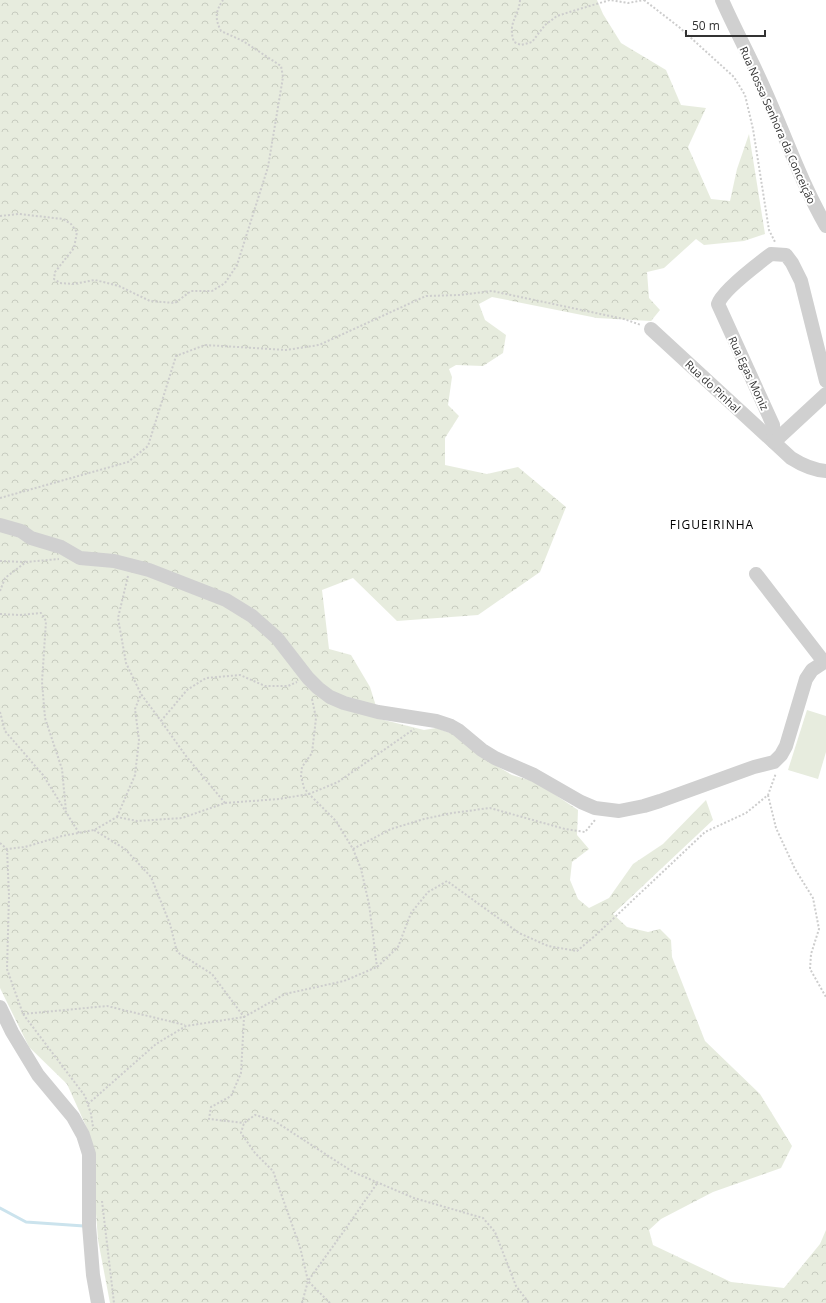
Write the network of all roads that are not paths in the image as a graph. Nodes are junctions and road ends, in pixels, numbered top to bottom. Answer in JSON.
{"nodes":[{"id":1,"x":722,"y":0,"type":"edge"},
{"id":2,"x":826,"y":226,"type":"edge"},
{"id":3,"x":651,"y":329,"type":"road end"},
{"id":4,"x":826,"y":381,"type":"edge"},
{"id":5,"x":826,"y":394,"type":"edge"},
{"id":6,"x":774,"y":442,"type":"junction"},
{"id":7,"x":826,"y":471,"type":"edge"},
{"id":8,"x":0,"y":525,"type":"edge"},
{"id":9,"x":756,"y":574,"type":"dead end"},
{"id":10,"x":825,"y":661,"type":"edge"},
{"id":11,"x":0,"y":1007,"type":"edge"},
{"id":12,"x":98,"y":1303,"type":"edge"}],
"edges":[{"from":1,"to":2,"type":"street","name":"Rua Nossa Senhora da Conceição"},
{"from":3,"to":6,"type":"street","name":"Rua do Pinhal"},
{"from":4,"to":6,"type":"street","name":"Rua Egas Moniz"},
{"from":5,"to":6,"type":"street"},
{"from":6,"to":7,"type":"street","name":"Rua do Pinhal"},
{"from":8,"to":10,"type":"street"},
{"from":9,"to":10,"type":"street"},
{"from":11,"to":12,"type":"street"}]}
